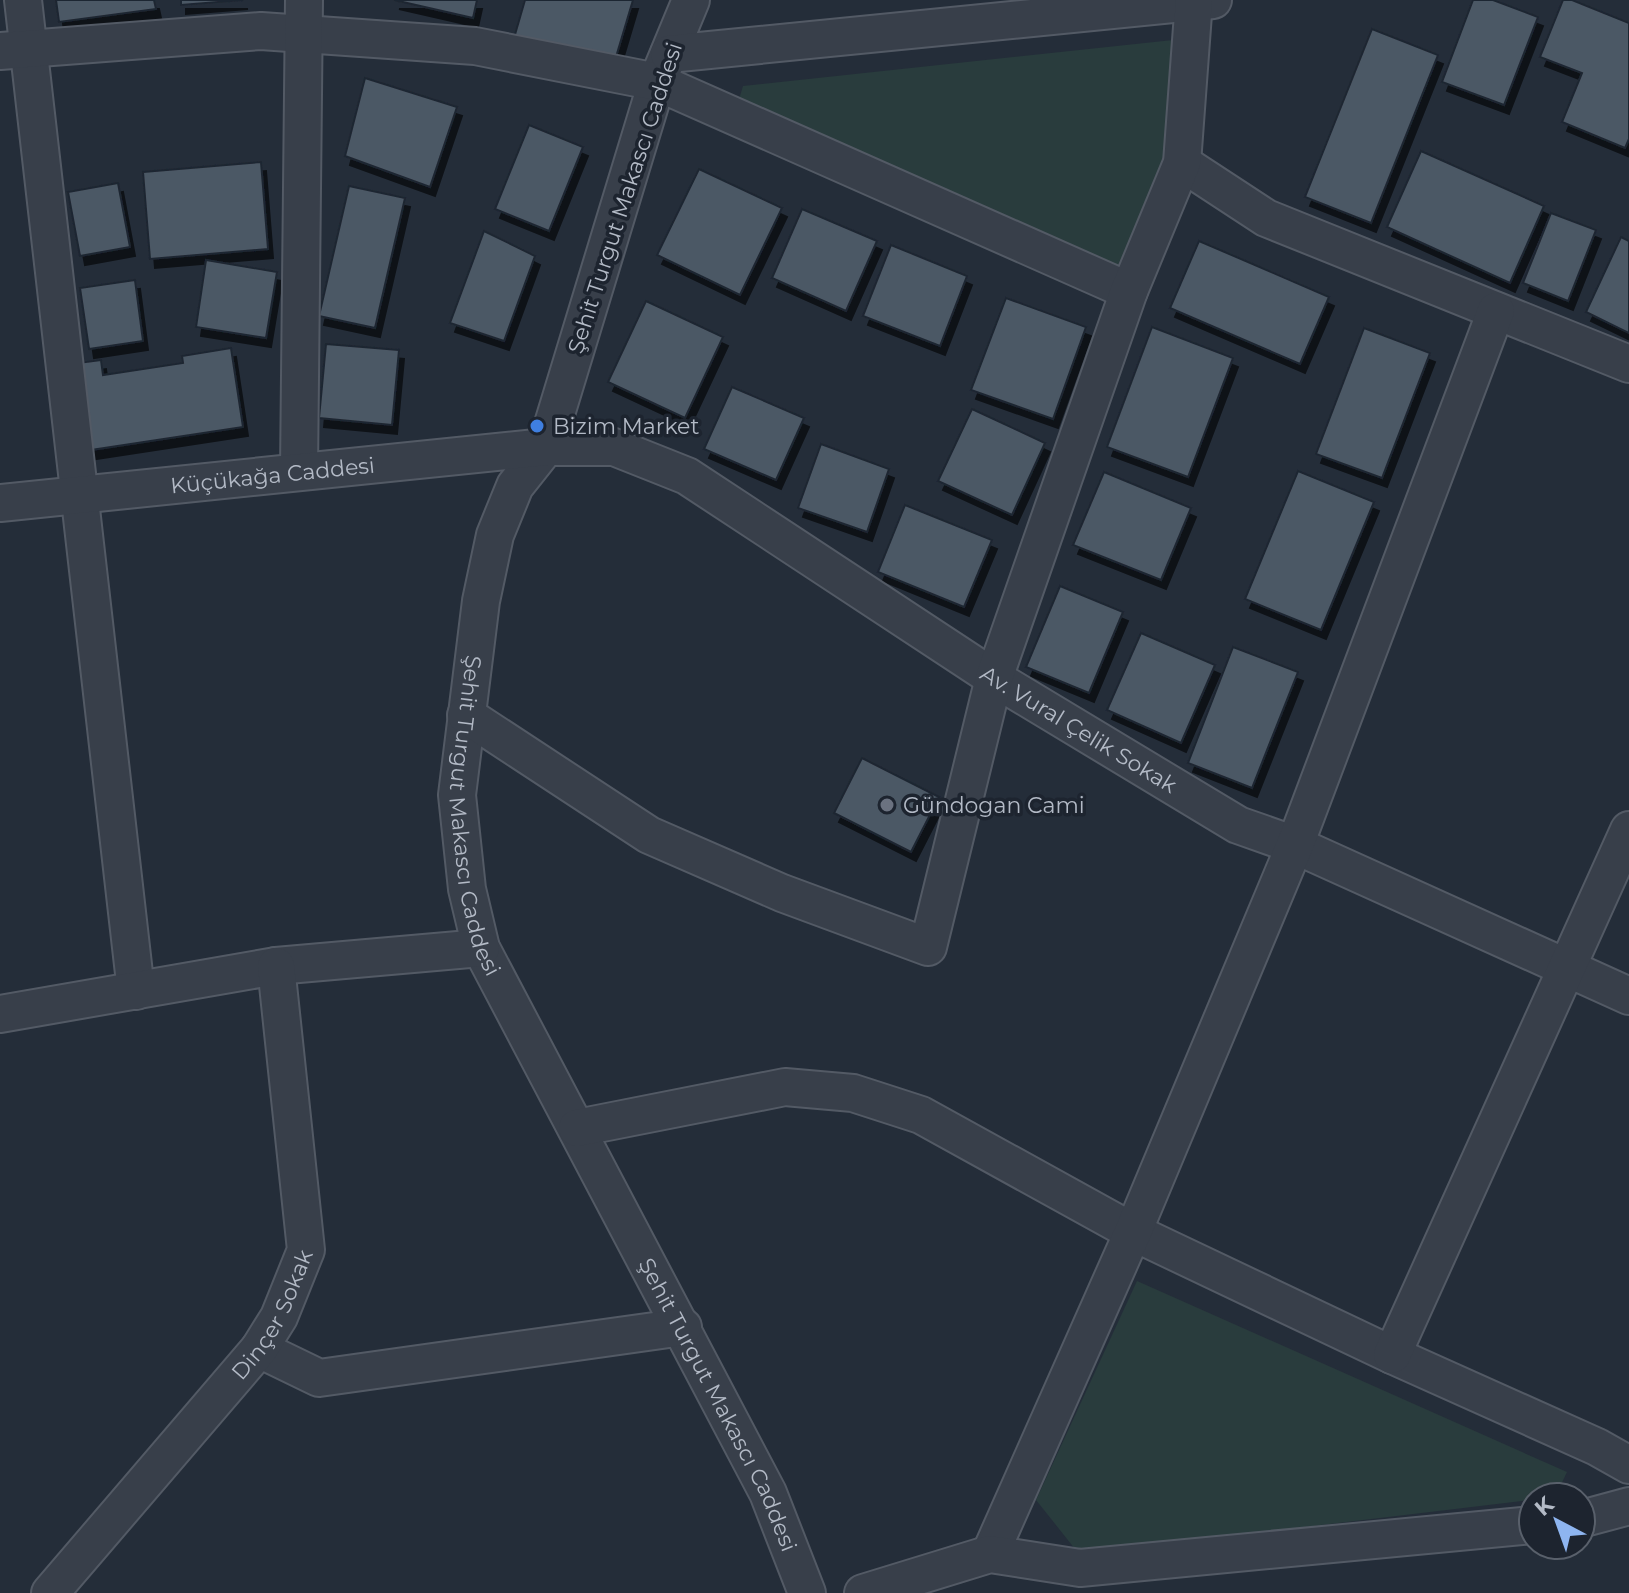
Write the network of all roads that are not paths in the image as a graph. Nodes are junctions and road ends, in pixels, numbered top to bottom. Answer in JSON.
{"nodes":[{"id":1,"x":23,"y":0,"type":"edge"},
{"id":2,"x":691,"y":0,"type":"edge"},
{"id":3,"x":1201,"y":1,"type":"edge"},
{"id":4,"x":303,"y":17,"type":"edge"},
{"id":5,"x":15,"y":49,"type":"edge"},
{"id":6,"x":663,"y":68,"type":"junction"},
{"id":7,"x":1182,"y":163,"type":"junction"},
{"id":8,"x":1129,"y":291,"type":"junction"},
{"id":9,"x":1496,"y":311,"type":"junction"},
{"id":10,"x":1629,"y":364,"type":"edge"},
{"id":11,"x":546,"y":447,"type":"junction"},
{"id":12,"x":299,"y":471,"type":"junction"},
{"id":13,"x":81,"y":496,"type":"junction"},
{"id":14,"x":0,"y":503,"type":"edge"},
{"id":15,"x":994,"y":678,"type":"junction"},
{"id":16,"x":466,"y":715,"type":"junction"},
{"id":17,"x":1629,"y":830,"type":"edge"},
{"id":18,"x":1295,"y":845,"type":"junction"},
{"id":19,"x":481,"y":948,"type":"junction"},
{"id":20,"x":276,"y":966,"type":"junction"},
{"id":21,"x":1566,"y":969,"type":"junction"},
{"id":22,"x":136,"y":991,"type":"junction"},
{"id":23,"x":1629,"y":996,"type":"edge"},
{"id":24,"x":0,"y":1014,"type":"edge"},
{"id":25,"x":577,"y":1128,"type":"junction"},
{"id":26,"x":1133,"y":1232,"type":"junction"},
{"id":27,"x":683,"y":1327,"type":"junction"},
{"id":28,"x":259,"y":1349,"type":"junction"},
{"id":29,"x":1392,"y":1355,"type":"junction"},
{"id":30,"x":1629,"y":1465,"type":"edge"},
{"id":31,"x":1629,"y":1506,"type":"edge"},
{"id":32,"x":1597,"y":1515,"type":"edge"},
{"id":33,"x":1517,"y":1527,"type":"edge"},
{"id":34,"x":990,"y":1554,"type":"junction"},
{"id":35,"x":50,"y":1593,"type":"edge"},
{"id":36,"x":807,"y":1593,"type":"edge"},
{"id":37,"x":863,"y":1593,"type":"edge"}],
"edges":[{"from":1,"to":5,"type":"street"},
{"from":2,"to":6,"type":"street","name":"Şehit Turgut Makascı Caddesi"},
{"from":3,"to":6,"type":"street"},
{"from":3,"to":7,"type":"street"},
{"from":4,"to":5,"type":"street"},
{"from":4,"to":6,"type":"street"},
{"from":4,"to":12,"type":"street"},
{"from":5,"to":13,"type":"street"},
{"from":6,"to":8,"type":"street"},
{"from":6,"to":11,"type":"street","name":"Şehit Turgut Makascı Caddesi"},
{"from":7,"to":8,"type":"street"},
{"from":7,"to":9,"type":"street"},
{"from":8,"to":15,"type":"street"},
{"from":9,"to":10,"type":"street"},
{"from":9,"to":18,"type":"street"},
{"from":11,"to":12,"type":"street","name":"Küçükağa Caddesi"},
{"from":11,"to":15,"type":"street","name":"Av. Vural Çelik Sokak"},
{"from":11,"to":16,"type":"street","name":"Şehit Turgut Makascı Caddesi"},
{"from":12,"to":13,"type":"street","name":"Küçükağa Caddesi"},
{"from":13,"to":14,"type":"street","name":"Küçükağa Caddesi"},
{"from":13,"to":22,"type":"street"},
{"from":15,"to":16,"type":"street"},
{"from":15,"to":18,"type":"street","name":"Av. Vural Çelik Sokak"},
{"from":16,"to":19,"type":"street","name":"Şehit Turgut Makascı Caddesi"},
{"from":17,"to":21,"type":"street"},
{"from":18,"to":21,"type":"street","name":"Av. Vural Çelik Sokak"},
{"from":18,"to":26,"type":"street"},
{"from":19,"to":20,"type":"street"},
{"from":19,"to":25,"type":"street","name":"Şehit Turgut Makascı Caddesi"},
{"from":20,"to":22,"type":"street"},
{"from":20,"to":28,"type":"street","name":"Dinçer Sokak"},
{"from":21,"to":23,"type":"street","name":"Av. Vural Çelik Sokak"},
{"from":21,"to":29,"type":"street"},
{"from":22,"to":24,"type":"street"},
{"from":25,"to":26,"type":"street"},
{"from":25,"to":27,"type":"street","name":"Şehit Turgut Makascı Caddesi"},
{"from":26,"to":29,"type":"street"},
{"from":26,"to":34,"type":"street"},
{"from":27,"to":28,"type":"street"},
{"from":27,"to":36,"type":"street","name":"Şehit Turgut Makascı Caddesi"},
{"from":28,"to":35,"type":"street","name":"Dinçer Sokak"},
{"from":29,"to":30,"type":"street"},
{"from":31,"to":32,"type":"street"},
{"from":33,"to":34,"type":"street"},
{"from":34,"to":37,"type":"street"}]}
